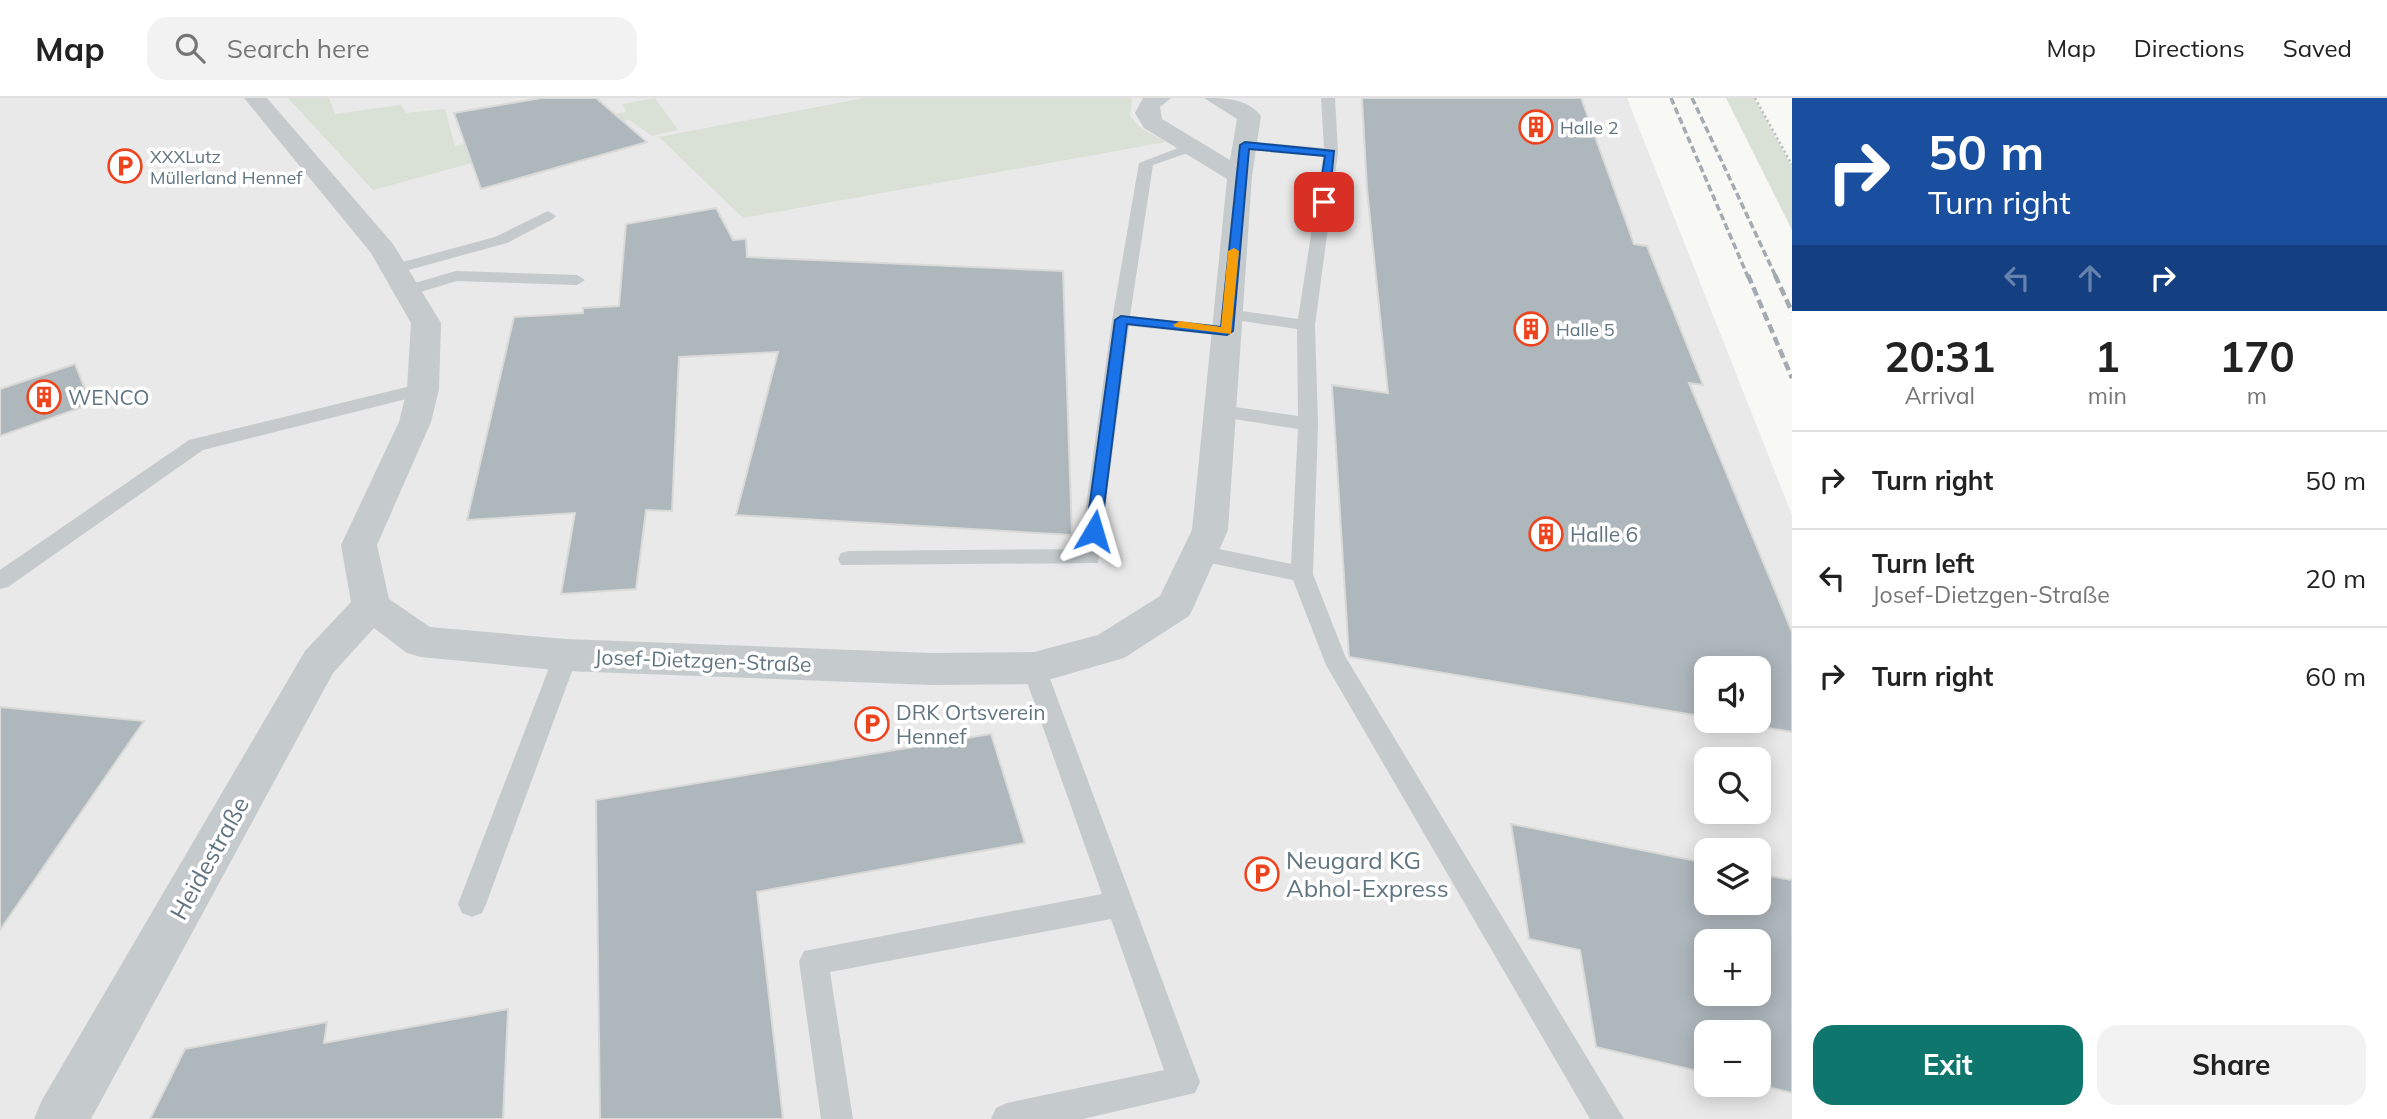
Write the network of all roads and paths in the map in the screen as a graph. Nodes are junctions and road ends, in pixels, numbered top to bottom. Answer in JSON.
{"nodes":[{"id":1,"x":255,"y":98,"type":"edge"},
{"id":2,"x":1160,"y":98,"type":"edge"},
{"id":3,"x":1214,"y":98,"type":"edge"},
{"id":4,"x":1328,"y":98,"type":"edge"},
{"id":5,"x":1755,"y":98,"type":"edge"},
{"id":6,"x":1191,"y":147,"type":"junction"},
{"id":7,"x":1331,"y":153,"type":"junction"},
{"id":8,"x":1242,"y":161,"type":"junction"},
{"id":9,"x":1792,"y":165,"type":"edge"},
{"id":10,"x":548,"y":216,"type":"dead end"},
{"id":11,"x":401,"y":280,"type":"junction"},
{"id":12,"x":577,"y":280,"type":"dead end"},
{"id":13,"x":1121,"y":320,"type":"junction"},
{"id":14,"x":1228,"y":323,"type":"junction"},
{"id":15,"x":1306,"y":325,"type":"junction"},
{"id":16,"x":423,"y":389,"type":"junction"},
{"id":17,"x":1221,"y":411,"type":"junction"},
{"id":18,"x":1308,"y":424,"type":"junction"},
{"id":19,"x":1200,"y":553,"type":"junction"},
{"id":20,"x":849,"y":559,"type":"dead end"},
{"id":21,"x":1302,"y":574,"type":"junction"},
{"id":22,"x":0,"y":581,"type":"edge"},
{"id":23,"x":370,"y":606,"type":"junction"},
{"id":24,"x":566,"y":655,"type":"junction"},
{"id":25,"x":1034,"y":668,"type":"junction"},
{"id":26,"x":472,"y":904,"type":"dead end"},
{"id":27,"x":1121,"y":904,"type":"junction"},
{"id":28,"x":61,"y":1119,"type":"edge"},
{"id":29,"x":837,"y":1119,"type":"edge"},
{"id":30,"x":1007,"y":1119,"type":"edge"},
{"id":31,"x":1608,"y":1119,"type":"edge"}],
"edges":[{"from":1,"to":11,"type":"street"},
{"from":2,"to":6,"type":"street"},
{"from":3,"to":8,"type":"street","name":"Josef-Dietzgen-Straße"},
{"from":4,"to":7,"type":"lane"},
{"from":5,"to":9,"type":"path"},
{"from":6,"to":8,"type":"street"},
{"from":6,"to":13,"type":"lane"},
{"from":7,"to":8,"type":"lane"},
{"from":7,"to":15,"type":"lane"},
{"from":8,"to":14,"type":"street","name":"Josef-Dietzgen-Straße"},
{"from":10,"to":11,"type":"lane"},
{"from":11,"to":12,"type":"lane"},
{"from":11,"to":16,"type":"street"},
{"from":13,"to":14,"type":"lane"},
{"from":13,"to":20,"type":"lane"},
{"from":14,"to":15,"type":"lane"},
{"from":14,"to":17,"type":"street","name":"Josef-Dietzgen-Straße"},
{"from":15,"to":18,"type":"lane"},
{"from":16,"to":22,"type":"lane"},
{"from":16,"to":23,"type":"street"},
{"from":17,"to":18,"type":"lane"},
{"from":17,"to":19,"type":"street","name":"Josef-Dietzgen-Straße"},
{"from":18,"to":21,"type":"lane"},
{"from":19,"to":21,"type":"lane"},
{"from":19,"to":25,"type":"street","name":"Josef-Dietzgen-Straße"},
{"from":21,"to":31,"type":"lane"},
{"from":23,"to":24,"type":"street","name":"Josef-Dietzgen-Straße"},
{"from":23,"to":28,"type":"street","name":"Heidestraße"},
{"from":24,"to":25,"type":"street","name":"Josef-Dietzgen-Straße"},
{"from":24,"to":26,"type":"lane"},
{"from":25,"to":27,"type":"lane"},
{"from":27,"to":29,"type":"lane"},
{"from":27,"to":30,"type":"lane"}]}
